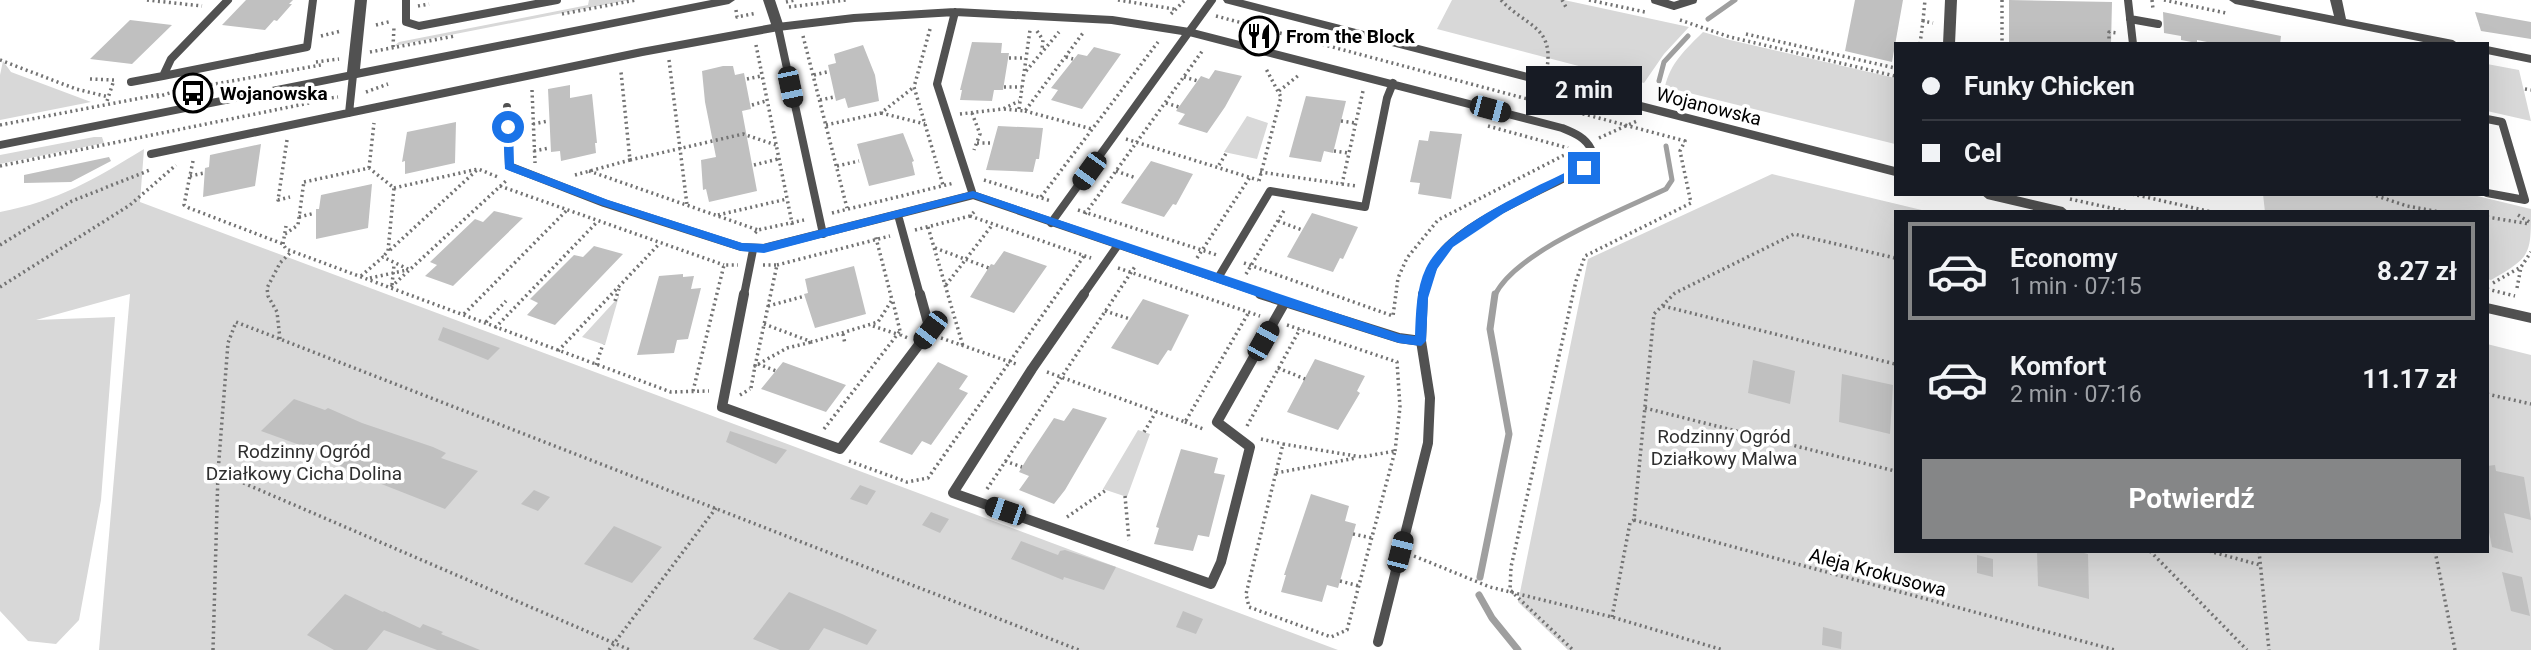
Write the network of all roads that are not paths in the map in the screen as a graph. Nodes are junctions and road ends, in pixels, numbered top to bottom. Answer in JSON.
{"nodes":[{"id":1,"x":228,"y":0,"type":"edge"},
{"id":2,"x":313,"y":0,"type":"edge"},
{"id":3,"x":361,"y":0,"type":"edge"},
{"id":4,"x":406,"y":0,"type":"edge"},
{"id":5,"x":557,"y":0,"type":"edge"},
{"id":6,"x":729,"y":0,"type":"edge"},
{"id":7,"x":769,"y":0,"type":"edge"},
{"id":8,"x":1212,"y":0,"type":"edge"},
{"id":9,"x":1229,"y":0,"type":"edge"},
{"id":10,"x":1655,"y":0,"type":"edge"},
{"id":11,"x":1693,"y":0,"type":"edge"},
{"id":12,"x":1951,"y":0,"type":"edge"},
{"id":13,"x":2128,"y":0,"type":"edge"},
{"id":14,"x":2235,"y":0,"type":"edge"},
{"id":15,"x":2336,"y":0,"type":"edge"},
{"id":16,"x":955,"y":12,"type":"junction"},
{"id":17,"x":2130,"y":19,"type":"junction"},
{"id":18,"x":2341,"y":21,"type":"junction"},
{"id":19,"x":2158,"y":24,"type":"dead end"},
{"id":20,"x":778,"y":27,"type":"junction"},
{"id":21,"x":1189,"y":32,"type":"junction"},
{"id":22,"x":2430,"y":41,"type":"edge"},
{"id":23,"x":1949,"y":42,"type":"edge"},
{"id":24,"x":2133,"y":42,"type":"edge"},
{"id":25,"x":2489,"y":50,"type":"edge"},
{"id":26,"x":2531,"y":59,"type":"edge"},
{"id":27,"x":353,"y":75,"type":"junction"},
{"id":28,"x":163,"y":76,"type":"junction"},
{"id":29,"x":127,"y":80,"type":"road end"},
{"id":30,"x":1393,"y":83,"type":"junction"},
{"id":31,"x":507,"y":107,"type":"dead end"},
{"id":32,"x":349,"y":113,"type":"junction"},
{"id":33,"x":2489,"y":119,"type":"edge"},
{"id":34,"x":0,"y":145,"type":"edge"},
{"id":35,"x":151,"y":154,"type":"dead end"},
{"id":36,"x":1894,"y":172,"type":"edge"},
{"id":37,"x":2489,"y":192,"type":"edge"},
{"id":38,"x":973,"y":195,"type":"junction"},
{"id":39,"x":1995,"y":196,"type":"edge"},
{"id":40,"x":985,"y":200,"type":"joint"},
{"id":41,"x":2055,"y":210,"type":"edge"},
{"id":42,"x":898,"y":215,"type":"junction"},
{"id":43,"x":1051,"y":223,"type":"junction"},
{"id":44,"x":823,"y":234,"type":"junction"},
{"id":45,"x":1118,"y":245,"type":"junction"},
{"id":46,"x":753,"y":250,"type":"junction"},
{"id":47,"x":1218,"y":278,"type":"junction"},
{"id":48,"x":1285,"y":302,"type":"junction"},
{"id":49,"x":2489,"y":308,"type":"edge"},
{"id":50,"x":2531,"y":318,"type":"edge"},
{"id":51,"x":1421,"y":341,"type":"junction"},
{"id":52,"x":1378,"y":642,"type":"dead end"}],
"edges":[{"from":1,"to":28,"type":"lane"},
{"from":2,"to":28,"type":"lane"},
{"from":3,"to":27,"type":"street"},
{"from":4,"to":5,"type":"lane"},
{"from":6,"to":27,"type":"street"},
{"from":7,"to":20,"type":"street"},
{"from":8,"to":21,"type":"lane"},
{"from":9,"to":36,"type":"street","name":"Wojanowska"},
{"from":10,"to":11,"type":"lane"},
{"from":12,"to":23,"type":"street"},
{"from":13,"to":17,"type":"lane"},
{"from":14,"to":18,"type":"street"},
{"from":15,"to":18,"type":"street"},
{"from":16,"to":20,"type":"lane"},
{"from":16,"to":21,"type":"lane"},
{"from":16,"to":38,"type":"lane"},
{"from":17,"to":19,"type":"lane"},
{"from":17,"to":24,"type":"lane"},
{"from":18,"to":22,"type":"street"},
{"from":20,"to":32,"type":"lane"},
{"from":20,"to":44,"type":"lane"},
{"from":21,"to":30,"type":"lane"},
{"from":21,"to":43,"type":"lane"},
{"from":25,"to":26,"type":"street"},
{"from":27,"to":32,"type":"lane"},
{"from":27,"to":34,"type":"street"},
{"from":28,"to":29,"type":"lane"},
{"from":30,"to":47,"type":"lane"},
{"from":30,"to":51,"type":"lane"},
{"from":31,"to":46,"type":"lane"},
{"from":32,"to":35,"type":"lane"},
{"from":33,"to":37,"type":"lane"},
{"from":38,"to":40,"type":"lane"},
{"from":38,"to":42,"type":"lane"},
{"from":39,"to":41,"type":"street"},
{"from":40,"to":43,"type":"lane"},
{"from":42,"to":44,"type":"lane"},
{"from":42,"to":46,"type":"lane"},
{"from":43,"to":45,"type":"lane"},
{"from":44,"to":46,"type":"lane"},
{"from":45,"to":47,"type":"lane"},
{"from":45,"to":48,"type":"lane"},
{"from":47,"to":48,"type":"lane"},
{"from":48,"to":51,"type":"lane"},
{"from":49,"to":50,"type":"street"},
{"from":51,"to":52,"type":"lane"}]}
